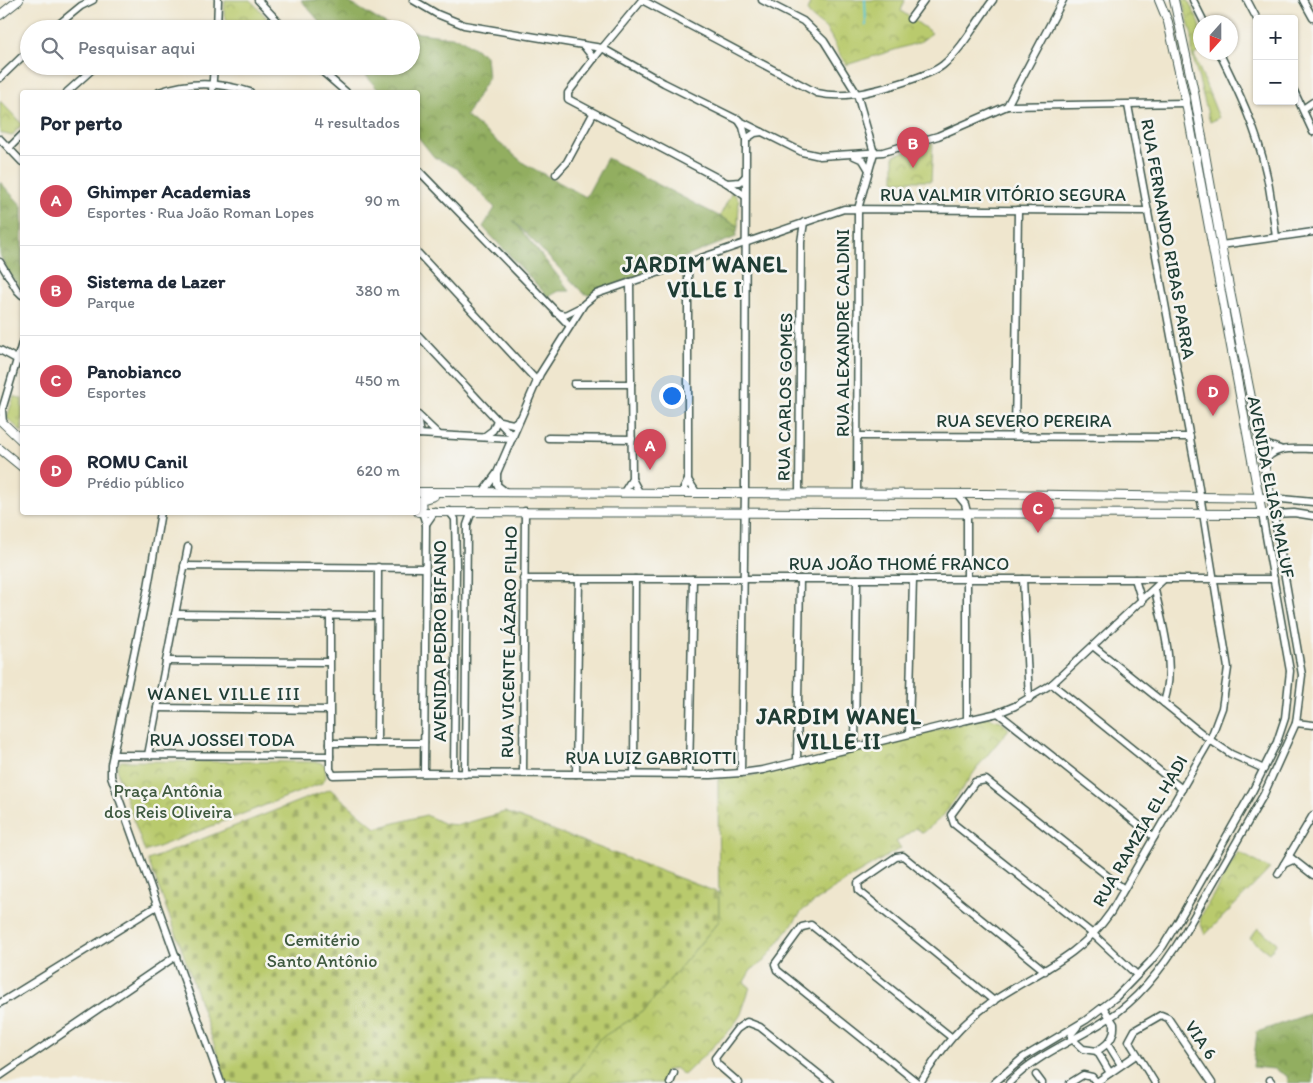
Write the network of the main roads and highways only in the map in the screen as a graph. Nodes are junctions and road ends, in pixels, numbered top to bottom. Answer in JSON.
{"nodes":[{"id":1,"x":19,"y":0,"type":"edge"},
{"id":2,"x":1159,"y":0,"type":"edge"},
{"id":3,"x":1174,"y":0,"type":"edge"},
{"id":4,"x":0,"y":15,"type":"edge"},
{"id":5,"x":1194,"y":92,"type":"junction"},
{"id":6,"x":1186,"y":103,"type":"junction"},
{"id":7,"x":1238,"y":391,"type":"junction"},
{"id":8,"x":1256,"y":420,"type":"junction"},
{"id":9,"x":2,"y":422,"type":"edge"},
{"id":10,"x":20,"y":440,"type":"edge"},
{"id":11,"x":0,"y":449,"type":"edge"},
{"id":12,"x":20,"y":464,"type":"edge"},
{"id":13,"x":420,"y":492,"type":"edge"},
{"id":14,"x":470,"y":492,"type":"junction"},
{"id":15,"x":1258,"y":497,"type":"junction"},
{"id":16,"x":1271,"y":498,"type":"junction"},
{"id":17,"x":420,"y":512,"type":"edge"},
{"id":18,"x":1262,"y":514,"type":"junction"}],
"edges":[{"from":1,"to":4,"type":"main road"},
{"from":2,"to":6,"type":"main road","name":"AVENIDA ELIAS MALUF"},
{"from":3,"to":5,"type":"main road","name":"AVENIDA ELIAS MALUF"},
{"from":5,"to":6,"type":"main road"},
{"from":5,"to":8,"type":"main road","name":"AVENIDA ELIAS MALUF"},
{"from":6,"to":7,"type":"main road","name":"AVENIDA ELIAS MALUF"},
{"from":7,"to":8,"type":"main road"},
{"from":7,"to":15,"type":"main road","name":"AVENIDA ELIAS MALUF"},
{"from":8,"to":16,"type":"main road","name":"AVENIDA ELIAS MALUF"},
{"from":9,"to":10,"type":"main road"},
{"from":11,"to":12,"type":"main road"},
{"from":13,"to":14,"type":"main road"},
{"from":14,"to":15,"type":"main road"},
{"from":14,"to":17,"type":"main road"},
{"from":15,"to":16,"type":"main road"},
{"from":15,"to":18,"type":"main road","name":"AVENIDA ELIAS MALUF"},
{"from":16,"to":18,"type":"main road","name":"AVENIDA ELIAS MALUF"},
{"from":17,"to":18,"type":"main road"}]}
